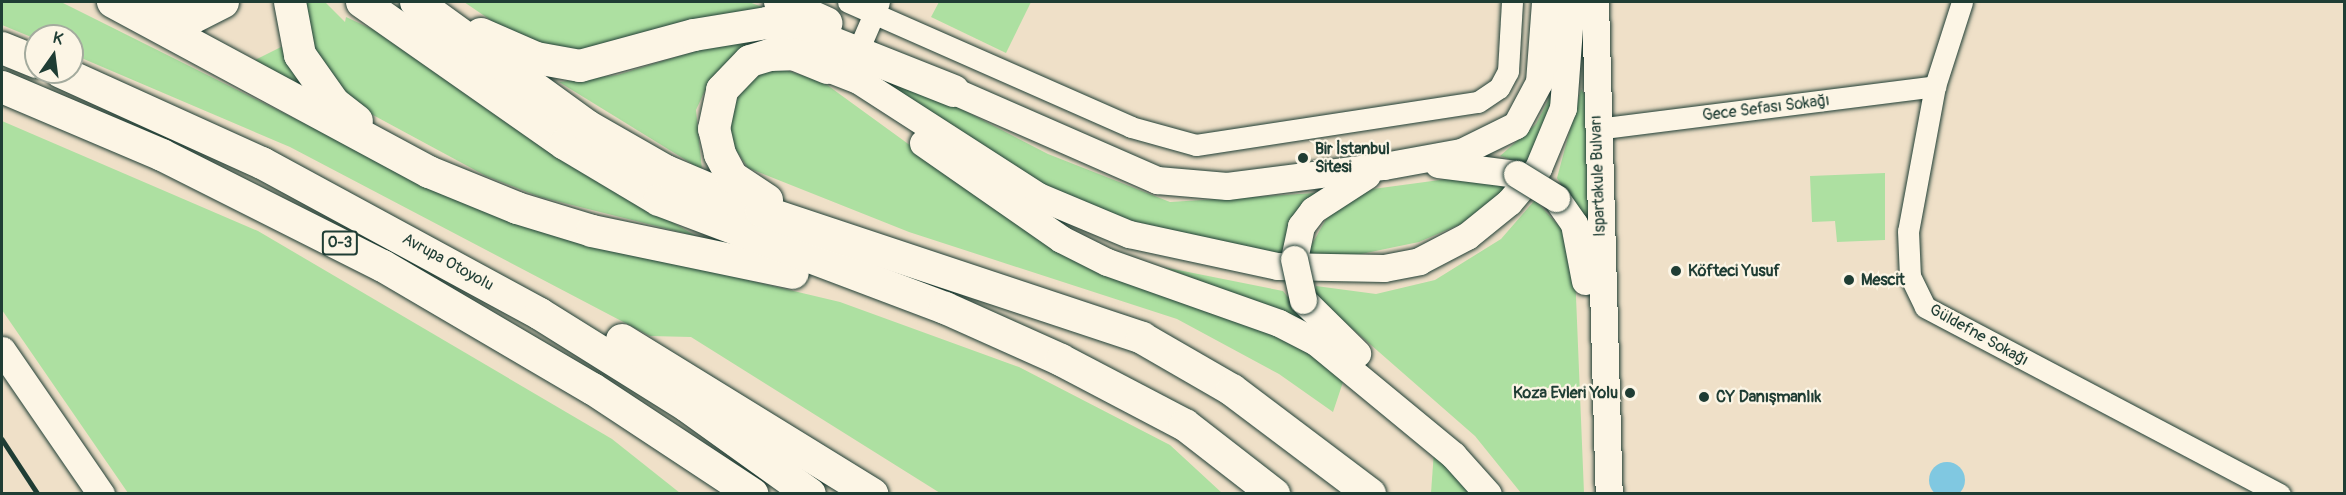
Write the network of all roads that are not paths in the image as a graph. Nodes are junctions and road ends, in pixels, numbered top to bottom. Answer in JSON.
{"nodes":[{"id":1,"x":113,"y":2,"type":"edge"},
{"id":2,"x":148,"y":2,"type":"edge"},
{"id":3,"x":223,"y":2,"type":"edge"},
{"id":4,"x":290,"y":2,"type":"edge"},
{"id":5,"x":346,"y":2,"type":"edge"},
{"id":6,"x":780,"y":2,"type":"edge"},
{"id":7,"x":848,"y":2,"type":"edge"},
{"id":8,"x":1512,"y":2,"type":"edge"},
{"id":9,"x":1545,"y":2,"type":"edge"},
{"id":10,"x":1571,"y":2,"type":"edge"},
{"id":11,"x":1595,"y":2,"type":"edge"},
{"id":12,"x":1962,"y":2,"type":"edge"},
{"id":13,"x":420,"y":4,"type":"edge"},
{"id":14,"x":372,"y":9,"type":"edge"},
{"id":15,"x":872,"y":18,"type":"edge"},
{"id":16,"x":2,"y":48,"type":"edge"},
{"id":17,"x":24,"y":57,"type":"edge"},
{"id":18,"x":827,"y":68,"type":"junction"},
{"id":19,"x":84,"y":82,"type":"edge"},
{"id":20,"x":1935,"y":86,"type":"junction"},
{"id":21,"x":2,"y":87,"type":"edge"},
{"id":22,"x":954,"y":91,"type":"junction"},
{"id":23,"x":1596,"y":129,"type":"junction"},
{"id":24,"x":402,"y":158,"type":"junction"},
{"id":25,"x":1424,"y":159,"type":"junction"},
{"id":26,"x":1384,"y":166,"type":"junction"},
{"id":27,"x":362,"y":214,"type":"junction"},
{"id":28,"x":868,"y":248,"type":"junction"},
{"id":29,"x":984,"y":329,"type":"junction"},
{"id":30,"x":2,"y":350,"type":"edge"},
{"id":31,"x":1605,"y":350,"type":"junction"},
{"id":32,"x":1400,"y":410,"type":"junction"},
{"id":33,"x":661,"y":433,"type":"junction"},
{"id":34,"x":1606,"y":487,"type":"edge"},
{"id":35,"x":1488,"y":490,"type":"edge"},
{"id":36,"x":101,"y":494,"type":"edge"},
{"id":37,"x":726,"y":494,"type":"edge"},
{"id":38,"x":752,"y":494,"type":"edge"},
{"id":39,"x":810,"y":494,"type":"edge"},
{"id":40,"x":872,"y":494,"type":"edge"},
{"id":41,"x":1274,"y":494,"type":"edge"},
{"id":42,"x":1370,"y":494,"type":"edge"},
{"id":43,"x":2280,"y":494,"type":"edge"}],
"edges":[{"from":1,"to":24,"type":"highway"},
{"from":2,"to":3,"type":"highway"},
{"from":4,"to":24,"type":"highway"},
{"from":5,"to":14,"type":"street"},
{"from":6,"to":15,"type":"highway"},
{"from":7,"to":15,"type":"street"},
{"from":8,"to":15,"type":"street"},
{"from":9,"to":25,"type":"main road"},
{"from":10,"to":18,"type":"main road"},
{"from":11,"to":23,"type":"main road","name":"Ispartakule Bulvarı"},
{"from":12,"to":20,"type":"street","name":"Güldefne Sokağı"},
{"from":13,"to":22,"type":"highway"},
{"from":13,"to":28,"type":"highway"},
{"from":14,"to":29,"type":"highway"},
{"from":15,"to":22,"type":"highway"},
{"from":16,"to":17,"type":"highway"},
{"from":18,"to":28,"type":"highway"},
{"from":18,"to":32,"type":"main road"},
{"from":19,"to":27,"type":"highway","name":"Avrupa Otoyolu","number":"O-3"},
{"from":20,"to":23,"type":"street","name":"Gece Sefası Sokağı"},
{"from":20,"to":43,"type":"street","name":"Güldefne Sokağı"},
{"from":21,"to":33,"type":"highway","number":"O-3"},
{"from":22,"to":26,"type":"main road"},
{"from":23,"to":31,"type":"main road","name":"Ispartakule Bulvarı"},
{"from":24,"to":29,"type":"highway"},
{"from":25,"to":26,"type":"main road"},
{"from":25,"to":31,"type":"main road","bridge":true},
{"from":26,"to":32,"type":"main road","bridge":true},
{"from":27,"to":39,"type":"highway","name":"Avrupa Otoyolu","number":"O-3"},
{"from":27,"to":40,"type":"highway"},
{"from":28,"to":42,"type":"highway"},
{"from":29,"to":41,"type":"highway"},
{"from":30,"to":36,"type":"main road"},
{"from":31,"to":34,"type":"main road","name":"Ispartakule Bulvarı"},
{"from":32,"to":35,"type":"main road"},
{"from":33,"to":37,"type":"highway"},
{"from":33,"to":38,"type":"highway","number":"O-3"}]}
